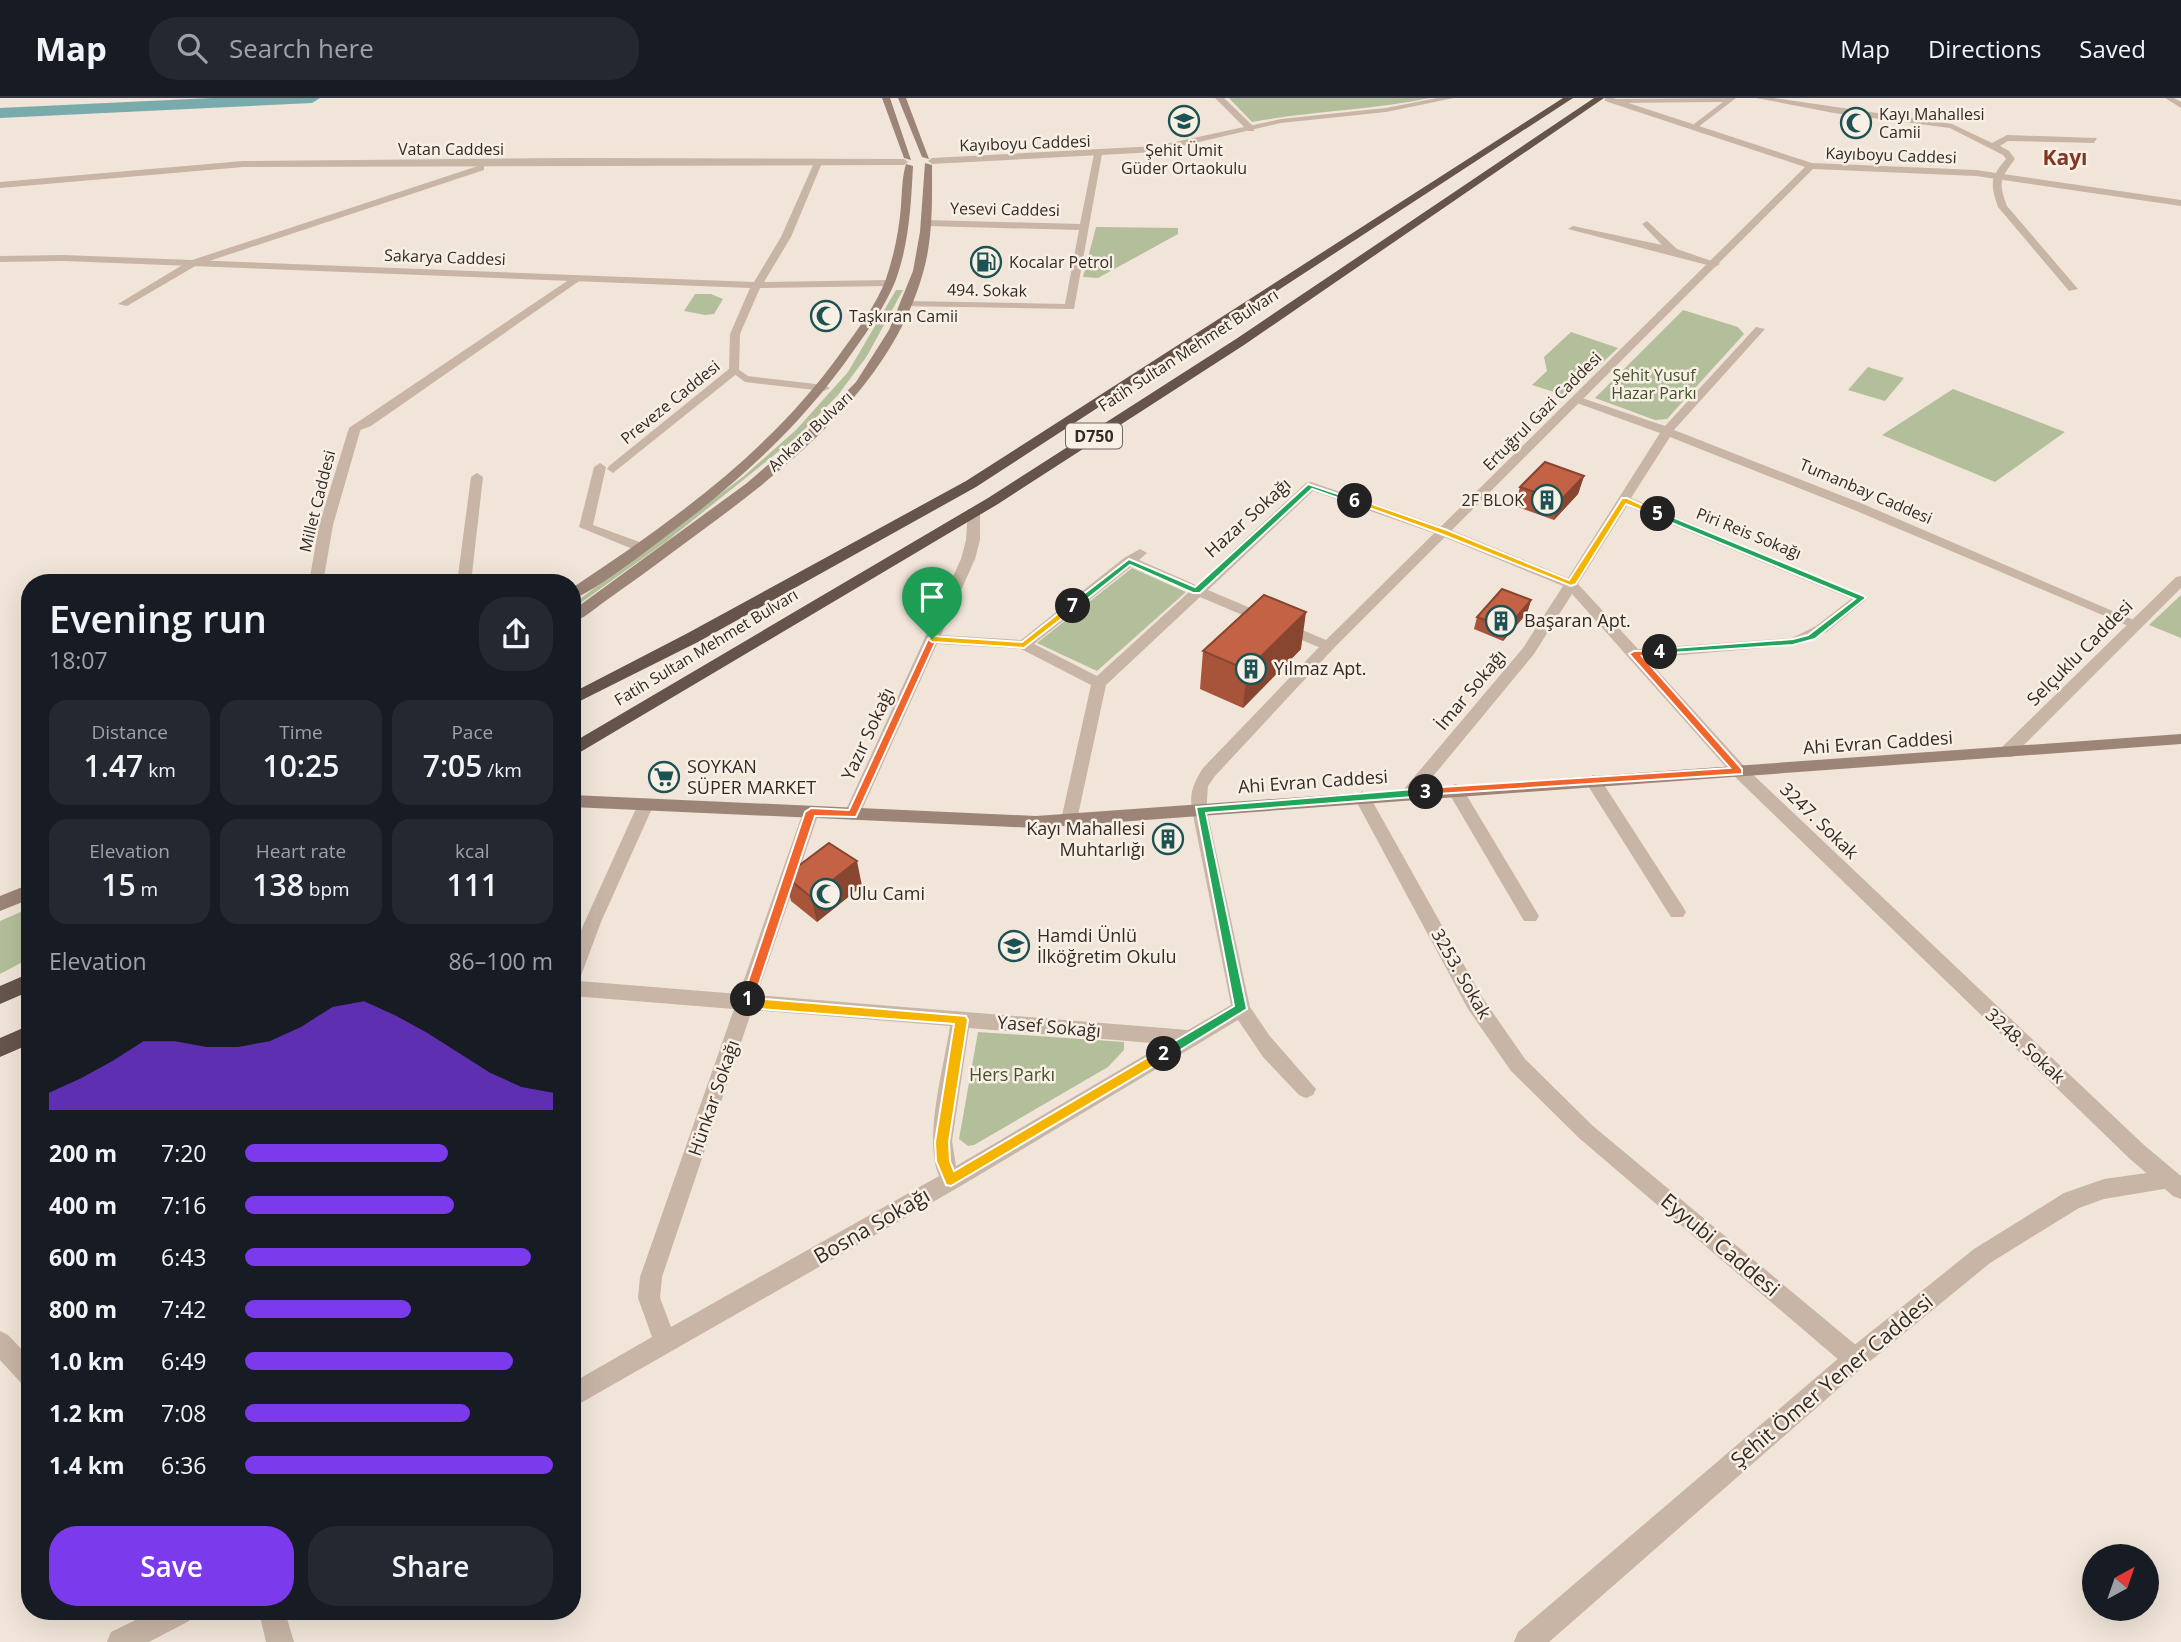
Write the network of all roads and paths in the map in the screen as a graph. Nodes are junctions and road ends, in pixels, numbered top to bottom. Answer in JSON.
{"nodes":[{"id":1,"x":1219,"y":98,"type":"edge"},
{"id":2,"x":1450,"y":98,"type":"edge"},
{"id":3,"x":1569,"y":98,"type":"edge"},
{"id":4,"x":1601,"y":98,"type":"edge"},
{"id":5,"x":1760,"y":98,"type":"edge"},
{"id":6,"x":2169,"y":98,"type":"edge"},
{"id":7,"x":902,"y":99,"type":"edge"},
{"id":8,"x":1612,"y":99,"type":"edge"},
{"id":9,"x":1731,"y":99,"type":"edge"},
{"id":10,"x":887,"y":100,"type":"edge"},
{"id":11,"x":2181,"y":106,"type":"edge"},
{"id":12,"x":1697,"y":126,"type":"junction"},
{"id":13,"x":1251,"y":128,"type":"junction"},
{"id":14,"x":2094,"y":140,"type":"dead end"},
{"id":15,"x":1995,"y":146,"type":"junction"},
{"id":16,"x":1098,"y":154,"type":"junction"},
{"id":17,"x":929,"y":161,"type":"junction"},
{"id":18,"x":907,"y":162,"type":"junction"},
{"id":19,"x":818,"y":163,"type":"junction"},
{"id":20,"x":486,"y":164,"type":"junction"},
{"id":21,"x":1811,"y":166,"type":"junction"},
{"id":22,"x":1997,"y":176,"type":"junction"},
{"id":23,"x":0,"y":185,"type":"edge"},
{"id":24,"x":2181,"y":203,"type":"edge"},
{"id":25,"x":904,"y":222,"type":"junction"},
{"id":26,"x":926,"y":223,"type":"junction"},
{"id":27,"x":1647,"y":224,"type":"dead end"},
{"id":28,"x":1084,"y":227,"type":"junction"},
{"id":29,"x":1573,"y":229,"type":"dead end"},
{"id":30,"x":1673,"y":251,"type":"junction"},
{"id":31,"x":0,"y":259,"type":"edge"},
{"id":32,"x":193,"y":263,"type":"junction"},
{"id":33,"x":1715,"y":264,"type":"junction"},
{"id":34,"x":580,"y":277,"type":"junction"},
{"id":35,"x":889,"y":283,"type":"junction"},
{"id":36,"x":914,"y":284,"type":"junction"},
{"id":37,"x":759,"y":285,"type":"junction"},
{"id":38,"x":2073,"y":289,"type":"dead end"},
{"id":39,"x":122,"y":304,"type":"dead end"},
{"id":40,"x":905,"y":304,"type":"junction"},
{"id":41,"x":1760,"y":329,"type":"dead end"},
{"id":42,"x":734,"y":370,"type":"junction"},
{"id":43,"x":824,"y":388,"type":"junction"},
{"id":44,"x":1578,"y":400,"type":"junction"},
{"id":45,"x":1668,"y":430,"type":"junction"},
{"id":46,"x":477,"y":477,"type":"dead end"},
{"id":47,"x":1625,"y":500,"type":"junction"},
{"id":48,"x":973,"y":512,"type":"junction"},
{"id":49,"x":1444,"y":532,"type":"junction"},
{"id":50,"x":640,"y":547,"type":"junction"},
{"id":51,"x":318,"y":574,"type":"edge"},
{"id":52,"x":465,"y":574,"type":"edge"},
{"id":53,"x":2181,"y":580,"type":"edge"},
{"id":54,"x":1571,"y":584,"type":"junction"},
{"id":55,"x":581,"y":589,"type":"edge"},
{"id":56,"x":1196,"y":591,"type":"junction"},
{"id":57,"x":581,"y":612,"type":"edge"},
{"id":58,"x":2136,"y":624,"type":"junction"},
{"id":59,"x":932,"y":639,"type":"junction"},
{"id":60,"x":1024,"y":645,"type":"junction"},
{"id":61,"x":1328,"y":646,"type":"junction"},
{"id":62,"x":1634,"y":654,"type":"junction"},
{"id":63,"x":1099,"y":683,"type":"junction"},
{"id":64,"x":581,"y":695,"type":"edge"},
{"id":65,"x":2181,"y":738,"type":"edge"},
{"id":66,"x":581,"y":746,"type":"edge"},
{"id":67,"x":2006,"y":753,"type":"junction"},
{"id":68,"x":1739,"y":771,"type":"junction"},
{"id":69,"x":1593,"y":781,"type":"junction"},
{"id":70,"x":1455,"y":790,"type":"junction"},
{"id":71,"x":1410,"y":793,"type":"junction"},
{"id":72,"x":1362,"y":797,"type":"junction"},
{"id":73,"x":581,"y":801,"type":"edge"},
{"id":74,"x":646,"y":804,"type":"junction"},
{"id":75,"x":1200,"y":810,"type":"junction"},
{"id":76,"x":811,"y":812,"type":"junction"},
{"id":77,"x":852,"y":814,"type":"junction"},
{"id":78,"x":1069,"y":820,"type":"junction"},
{"id":79,"x":21,"y":895,"type":"edge"},
{"id":80,"x":1871,"y":900,"type":"joint"},
{"id":81,"x":0,"y":904,"type":"edge"},
{"id":82,"x":1677,"y":912,"type":"dead end"},
{"id":83,"x":1530,"y":916,"type":"dead end"},
{"id":84,"x":581,"y":952,"type":"edge"},
{"id":85,"x":21,"y":986,"type":"edge"},
{"id":86,"x":581,"y":989,"type":"edge"},
{"id":87,"x":0,"y":996,"type":"edge"},
{"id":88,"x":747,"y":1003,"type":"junction"},
{"id":89,"x":1241,"y":1009,"type":"junction"},
{"id":90,"x":961,"y":1020,"type":"junction"},
{"id":91,"x":21,"y":1038,"type":"edge"},
{"id":92,"x":1191,"y":1038,"type":"junction"},
{"id":93,"x":0,"y":1048,"type":"edge"},
{"id":94,"x":1306,"y":1089,"type":"dead end"},
{"id":95,"x":1586,"y":1132,"type":"joint"},
{"id":96,"x":951,"y":1180,"type":"junction"},
{"id":97,"x":2174,"y":1184,"type":"edge"},
{"id":98,"x":0,"y":1343,"type":"edge"},
{"id":99,"x":666,"y":1343,"type":"junction"},
{"id":100,"x":1854,"y":1359,"type":"junction"},
{"id":101,"x":21,"y":1366,"type":"edge"},
{"id":102,"x":581,"y":1391,"type":"edge"},
{"id":103,"x":164,"y":1620,"type":"edge"},
{"id":104,"x":274,"y":1620,"type":"edge"},
{"id":105,"x":121,"y":1642,"type":"edge"},
{"id":106,"x":280,"y":1642,"type":"edge"},
{"id":107,"x":1528,"y":1642,"type":"edge"}],
"edges":[{"from":1,"to":13,"type":"street"},
{"from":2,"to":13,"type":"street","name":"Kayıboyu Caddesi"},
{"from":3,"to":64,"type":"highway","name":"Fatih Sultan Mehmet Bulvarı","number":"D750"},
{"from":4,"to":48,"type":"highway","name":"Fatih Sultan Mehmet Bulvarı","number":"D750"},
{"from":5,"to":15,"type":"street"},
{"from":6,"to":11,"type":"street"},
{"from":7,"to":17,"type":"main road","name":"Ankara Bulvarı"},
{"from":8,"to":9,"type":"street"},
{"from":8,"to":12,"type":"street","name":"Kayıboyu Caddesi"},
{"from":9,"to":12,"type":"street"},
{"from":10,"to":18,"type":"main road","name":"Ankara Bulvarı"},
{"from":12,"to":21,"type":"street","name":"Kayıboyu Caddesi"},
{"from":13,"to":16,"type":"street","name":"Kayıboyu Caddesi"},
{"from":14,"to":15,"type":"street"},
{"from":15,"to":22,"type":"street"},
{"from":16,"to":17,"type":"street","name":"Kayıboyu Caddesi"},
{"from":16,"to":28,"type":"street"},
{"from":17,"to":18,"type":"main road"},
{"from":17,"to":26,"type":"main road","name":"Ankara Bulvarı"},
{"from":18,"to":19,"type":"street","name":"Vatan Caddesi"},
{"from":18,"to":25,"type":"main road","name":"Ankara Bulvarı"},
{"from":19,"to":20,"type":"street","name":"Vatan Caddesi"},
{"from":19,"to":37,"type":"street","name":"Preveze Caddesi"},
{"from":20,"to":23,"type":"street","name":"Vatan Caddesi"},
{"from":20,"to":32,"type":"street"},
{"from":21,"to":22,"type":"street","name":"Kayıboyu Caddesi"},
{"from":21,"to":33,"type":"street","name":"Ertuğrul Gazi Caddesi"},
{"from":22,"to":24,"type":"street","name":"Kayıboyu Caddesi"},
{"from":22,"to":38,"type":"street"},
{"from":25,"to":26,"type":"main road"},
{"from":25,"to":35,"type":"main road","name":"Ankara Bulvarı"},
{"from":26,"to":28,"type":"street","name":"Yesevi Caddesi"},
{"from":26,"to":36,"type":"main road","name":"Ankara Bulvarı"},
{"from":27,"to":30,"type":"street"},
{"from":28,"to":40,"type":"street","name":"494. Sokak"},
{"from":29,"to":30,"type":"street"},
{"from":30,"to":33,"type":"street"},
{"from":31,"to":32,"type":"street","name":"Sakarya Caddesi"},
{"from":32,"to":34,"type":"street","name":"Sakarya Caddesi"},
{"from":32,"to":39,"type":"street"},
{"from":33,"to":44,"type":"street","name":"Ertuğrul Gazi Caddesi"},
{"from":34,"to":37,"type":"street","name":"Sakarya Caddesi"},
{"from":34,"to":51,"type":"street","name":"Millet Caddesi"},
{"from":35,"to":36,"type":"main road"},
{"from":35,"to":37,"type":"street","name":"Sakarya Caddesi"},
{"from":35,"to":43,"type":"main road","name":"Ankara Bulvarı"},
{"from":36,"to":40,"type":"main road","name":"Ankara Bulvarı"},
{"from":37,"to":42,"type":"street","name":"Preveze Caddesi"},
{"from":40,"to":57,"type":"main road","name":"Ankara Bulvarı"},
{"from":41,"to":45,"type":"street","name":"İmar Sokağı"},
{"from":42,"to":43,"type":"street"},
{"from":42,"to":50,"type":"street","name":"Preveze Caddesi"},
{"from":43,"to":50,"type":"main road","name":"Ankara Bulvarı"},
{"from":44,"to":45,"type":"street","name":"Tumanbay Caddesi"},
{"from":44,"to":49,"type":"street","name":"Ertuğrul Gazi Caddesi"},
{"from":45,"to":47,"type":"street","name":"İmar Sokağı"},
{"from":45,"to":58,"type":"street","name":"Tumanbay Caddesi"},
{"from":46,"to":52,"type":"street"},
{"from":47,"to":54,"type":"street","name":"İmar Sokağı"},
{"from":47,"to":62,"type":"street","name":"Piri Reis Sokağı"},
{"from":48,"to":59,"type":"street","name":"Yazır Sokağı"},
{"from":48,"to":66,"type":"highway","name":"Fatih Sultan Mehmet Bulvarı","number":"D750"},
{"from":49,"to":54,"type":"street"},
{"from":49,"to":56,"type":"street","name":"Hazar Sokağı"},
{"from":49,"to":61,"type":"street","name":"Ertuğrul Gazi Caddesi"},
{"from":50,"to":55,"type":"main road","name":"Ankara Bulvarı"},
{"from":53,"to":58,"type":"street","name":"Selçuklu Caddesi"},
{"from":54,"to":62,"type":"street","name":"3247. Sokak"},
{"from":54,"to":71,"type":"street","name":"İmar Sokağı"},
{"from":56,"to":60,"type":"street"},
{"from":56,"to":61,"type":"street"},
{"from":56,"to":63,"type":"street","name":"Hazar Sokağı"},
{"from":58,"to":67,"type":"street","name":"Selçuklu Caddesi"},
{"from":59,"to":60,"type":"street"},
{"from":59,"to":77,"type":"street","name":"Yazır Sokağı"},
{"from":60,"to":63,"type":"street"},
{"from":61,"to":75,"type":"street","name":"Ertuğrul Gazi Caddesi"},
{"from":62,"to":68,"type":"street","name":"3247. Sokak"},
{"from":63,"to":78,"type":"street"},
{"from":65,"to":67,"type":"main road","name":"Ahi Evran Caddesi"},
{"from":67,"to":68,"type":"main road","name":"Ahi Evran Caddesi"},
{"from":68,"to":69,"type":"main road","name":"Ahi Evran Caddesi"},
{"from":68,"to":80,"type":"street","name":"3247. Sokak"},
{"from":69,"to":70,"type":"main road","name":"Ahi Evran Caddesi"},
{"from":69,"to":82,"type":"street"},
{"from":70,"to":71,"type":"main road","name":"Ahi Evran Caddesi"},
{"from":70,"to":83,"type":"street"},
{"from":71,"to":72,"type":"main road","name":"Ahi Evran Caddesi"},
{"from":72,"to":75,"type":"main road","name":"Ahi Evran Caddesi"},
{"from":72,"to":95,"type":"street","name":"3253. Sokak"},
{"from":73,"to":74,"type":"main road","name":"Ahi Evran Caddesi"},
{"from":74,"to":76,"type":"main road","name":"Ahi Evran Caddesi"},
{"from":74,"to":84,"type":"street"},
{"from":75,"to":78,"type":"main road","name":"Ahi Evran Caddesi"},
{"from":75,"to":89,"type":"street"},
{"from":76,"to":77,"type":"main road","name":"Ahi Evran Caddesi"},
{"from":76,"to":88,"type":"street","name":"Hünkar Sokağı"},
{"from":77,"to":78,"type":"main road","name":"Ahi Evran Caddesi"},
{"from":79,"to":81,"type":"main road"},
{"from":80,"to":97,"type":"street","name":"3248. Sokak"},
{"from":85,"to":87,"type":"highway"},
{"from":86,"to":88,"type":"street","name":"Yasef Sokağı"},
{"from":88,"to":90,"type":"street","name":"Yasef Sokağı"},
{"from":88,"to":99,"type":"street","name":"Hünkar Sokağı"},
{"from":89,"to":92,"type":"street","name":"Bosna Sokağı"},
{"from":89,"to":94,"type":"street"},
{"from":90,"to":92,"type":"street","name":"Yasef Sokağı"},
{"from":90,"to":96,"type":"street"},
{"from":91,"to":93,"type":"highway"},
{"from":92,"to":96,"type":"street","name":"Bosna Sokağı"},
{"from":95,"to":100,"type":"street","name":"Eyyubi Caddesi"},
{"from":96,"to":99,"type":"street","name":"Bosna Sokağı"},
{"from":97,"to":100,"type":"street","name":"Şehit Ömer Yener Caddesi"},
{"from":98,"to":101,"type":"street"},
{"from":99,"to":102,"type":"street","name":"Bosna Sokağı"},
{"from":100,"to":107,"type":"street","name":"Şehit Ömer Yener Caddesi"},
{"from":103,"to":105,"type":"street"},
{"from":104,"to":106,"type":"street"}]}
